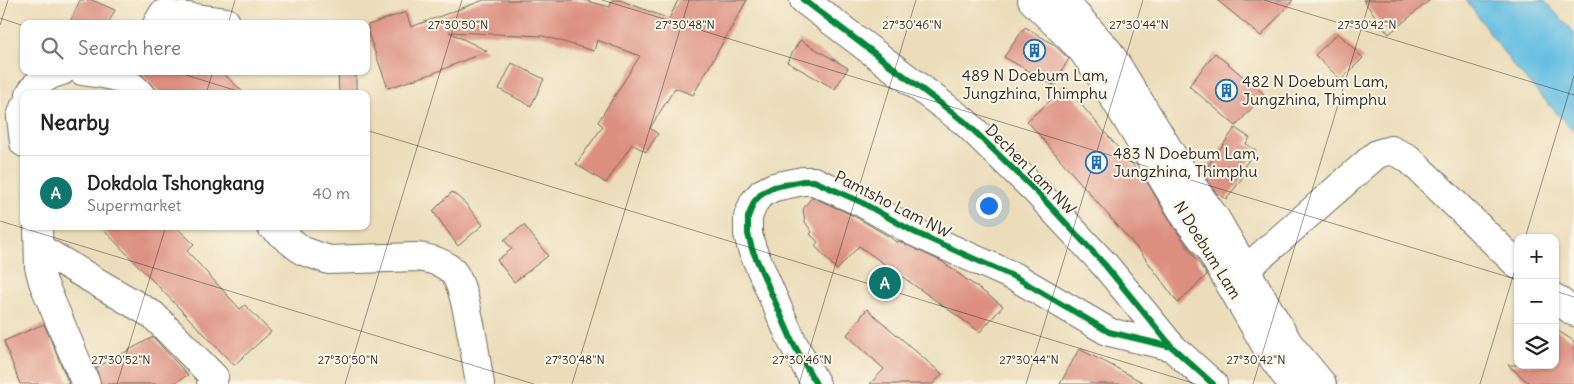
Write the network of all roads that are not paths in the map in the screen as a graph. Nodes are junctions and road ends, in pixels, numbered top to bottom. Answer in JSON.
{"nodes":[{"id":1,"x":804,"y":0,"type":"edge"},
{"id":2,"x":1032,"y":0,"type":"edge"},
{"id":3,"x":1063,"y":0,"type":"edge"},
{"id":4,"x":159,"y":20,"type":"edge"},
{"id":5,"x":210,"y":20,"type":"edge"},
{"id":6,"x":54,"y":75,"type":"edge"},
{"id":7,"x":109,"y":75,"type":"edge"},
{"id":8,"x":131,"y":82,"type":"edge"},
{"id":9,"x":32,"y":90,"type":"edge"},
{"id":10,"x":275,"y":230,"type":"edge"},
{"id":11,"x":38,"y":237,"type":"edge"},
{"id":12,"x":1514,"y":262,"type":"edge"},
{"id":13,"x":1246,"y":269,"type":"junction"},
{"id":14,"x":1559,"y":301,"type":"edge"},
{"id":15,"x":1574,"y":312,"type":"edge"},
{"id":16,"x":1172,"y":347,"type":"junction"},
{"id":17,"x":86,"y":384,"type":"edge"},
{"id":18,"x":211,"y":384,"type":"edge"},
{"id":19,"x":480,"y":384,"type":"edge"},
{"id":20,"x":816,"y":384,"type":"edge"},
{"id":21,"x":1213,"y":384,"type":"edge"},
{"id":22,"x":1292,"y":384,"type":"edge"},
{"id":23,"x":1322,"y":384,"type":"edge"}],
"edges":[{"from":1,"to":16,"type":"street","name":"Dechen Lam NW"},
{"from":2,"to":22,"type":"street","name":"N Doebum Lam"},
{"from":3,"to":13,"type":"street","name":"N Doebum Lam"},
{"from":4,"to":5,"type":"street"},
{"from":6,"to":9,"type":"street"},
{"from":7,"to":8,"type":"street"},
{"from":10,"to":19,"type":"street"},
{"from":11,"to":17,"type":"street"},
{"from":11,"to":18,"type":"street"},
{"from":12,"to":13,"type":"street"},
{"from":13,"to":23,"type":"street","name":"N Doebum Lam"},
{"from":14,"to":15,"type":"street"},
{"from":16,"to":20,"type":"street","name":"Pamtsho Lam NW"},
{"from":16,"to":21,"type":"street","name":"Dechen Lam NW"}]}
